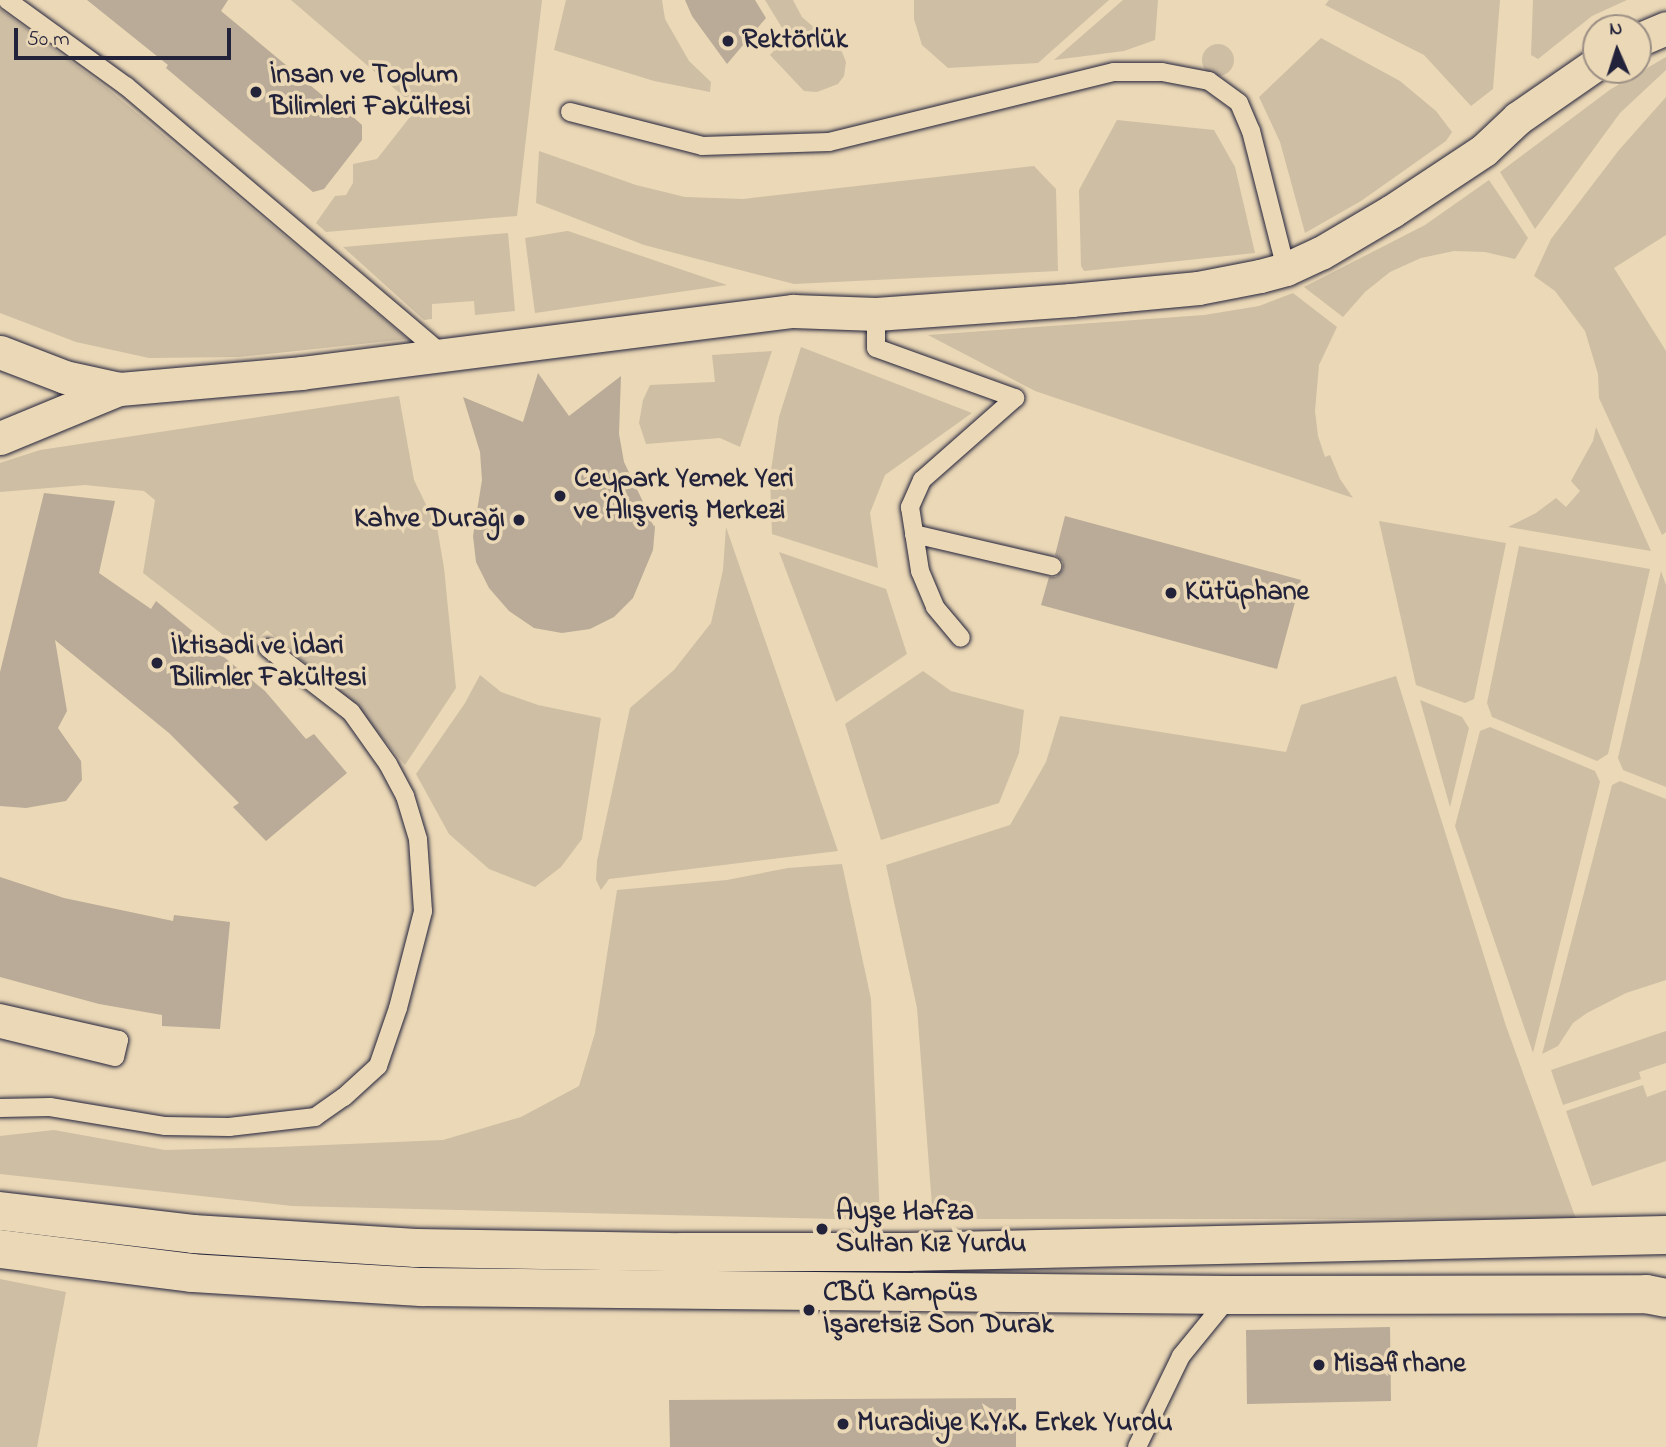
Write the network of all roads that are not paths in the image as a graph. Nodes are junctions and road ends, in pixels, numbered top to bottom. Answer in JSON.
{"nodes":[{"id":1,"x":7,"y":0,"type":"edge"},
{"id":2,"x":1582,"y":74,"type":"edge"},
{"id":3,"x":570,"y":112,"type":"dead end"},
{"id":4,"x":1286,"y":269,"type":"junction"},
{"id":5,"x":876,"y":314,"type":"junction"},
{"id":6,"x":0,"y":352,"type":"edge"},
{"id":7,"x":443,"y":355,"type":"junction"},
{"id":8,"x":119,"y":389,"type":"junction"},
{"id":9,"x":0,"y":438,"type":"edge"},
{"id":10,"x":914,"y":534,"type":"junction"},
{"id":11,"x":1052,"y":566,"type":"dead end"},
{"id":12,"x":961,"y":638,"type":"dead end"},
{"id":13,"x":268,"y":648,"type":"dead end"},
{"id":14,"x":1,"y":1021,"type":"edge"},
{"id":15,"x":0,"y":1040,"type":"edge"},
{"id":16,"x":0,"y":1108,"type":"edge"},
{"id":17,"x":0,"y":1212,"type":"edge"},
{"id":18,"x":1666,"y":1235,"type":"edge"},
{"id":19,"x":0,"y":1249,"type":"edge"},
{"id":20,"x":888,"y":1252,"type":"junction"},
{"id":21,"x":890,"y":1292,"type":"junction"},
{"id":22,"x":1230,"y":1295,"type":"junction"},
{"id":23,"x":1666,"y":1298,"type":"edge"},
{"id":24,"x":1137,"y":1447,"type":"edge"}],
"edges":[{"from":1,"to":7,"type":"lane"},
{"from":2,"to":4,"type":"street"},
{"from":3,"to":4,"type":"lane"},
{"from":4,"to":5,"type":"street"},
{"from":5,"to":7,"type":"street"},
{"from":5,"to":10,"type":"lane"},
{"from":6,"to":8,"type":"street"},
{"from":7,"to":8,"type":"street"},
{"from":8,"to":9,"type":"street"},
{"from":10,"to":11,"type":"lane"},
{"from":10,"to":12,"type":"lane"},
{"from":13,"to":16,"type":"lane"},
{"from":14,"to":14,"type":"lane"},
{"from":14,"to":15,"type":"lane"},
{"from":17,"to":20,"type":"street"},
{"from":18,"to":20,"type":"street"},
{"from":19,"to":21,"type":"street"},
{"from":20,"to":21,"type":"street"},
{"from":21,"to":22,"type":"street"},
{"from":22,"to":23,"type":"street"},
{"from":22,"to":24,"type":"lane"}]}
